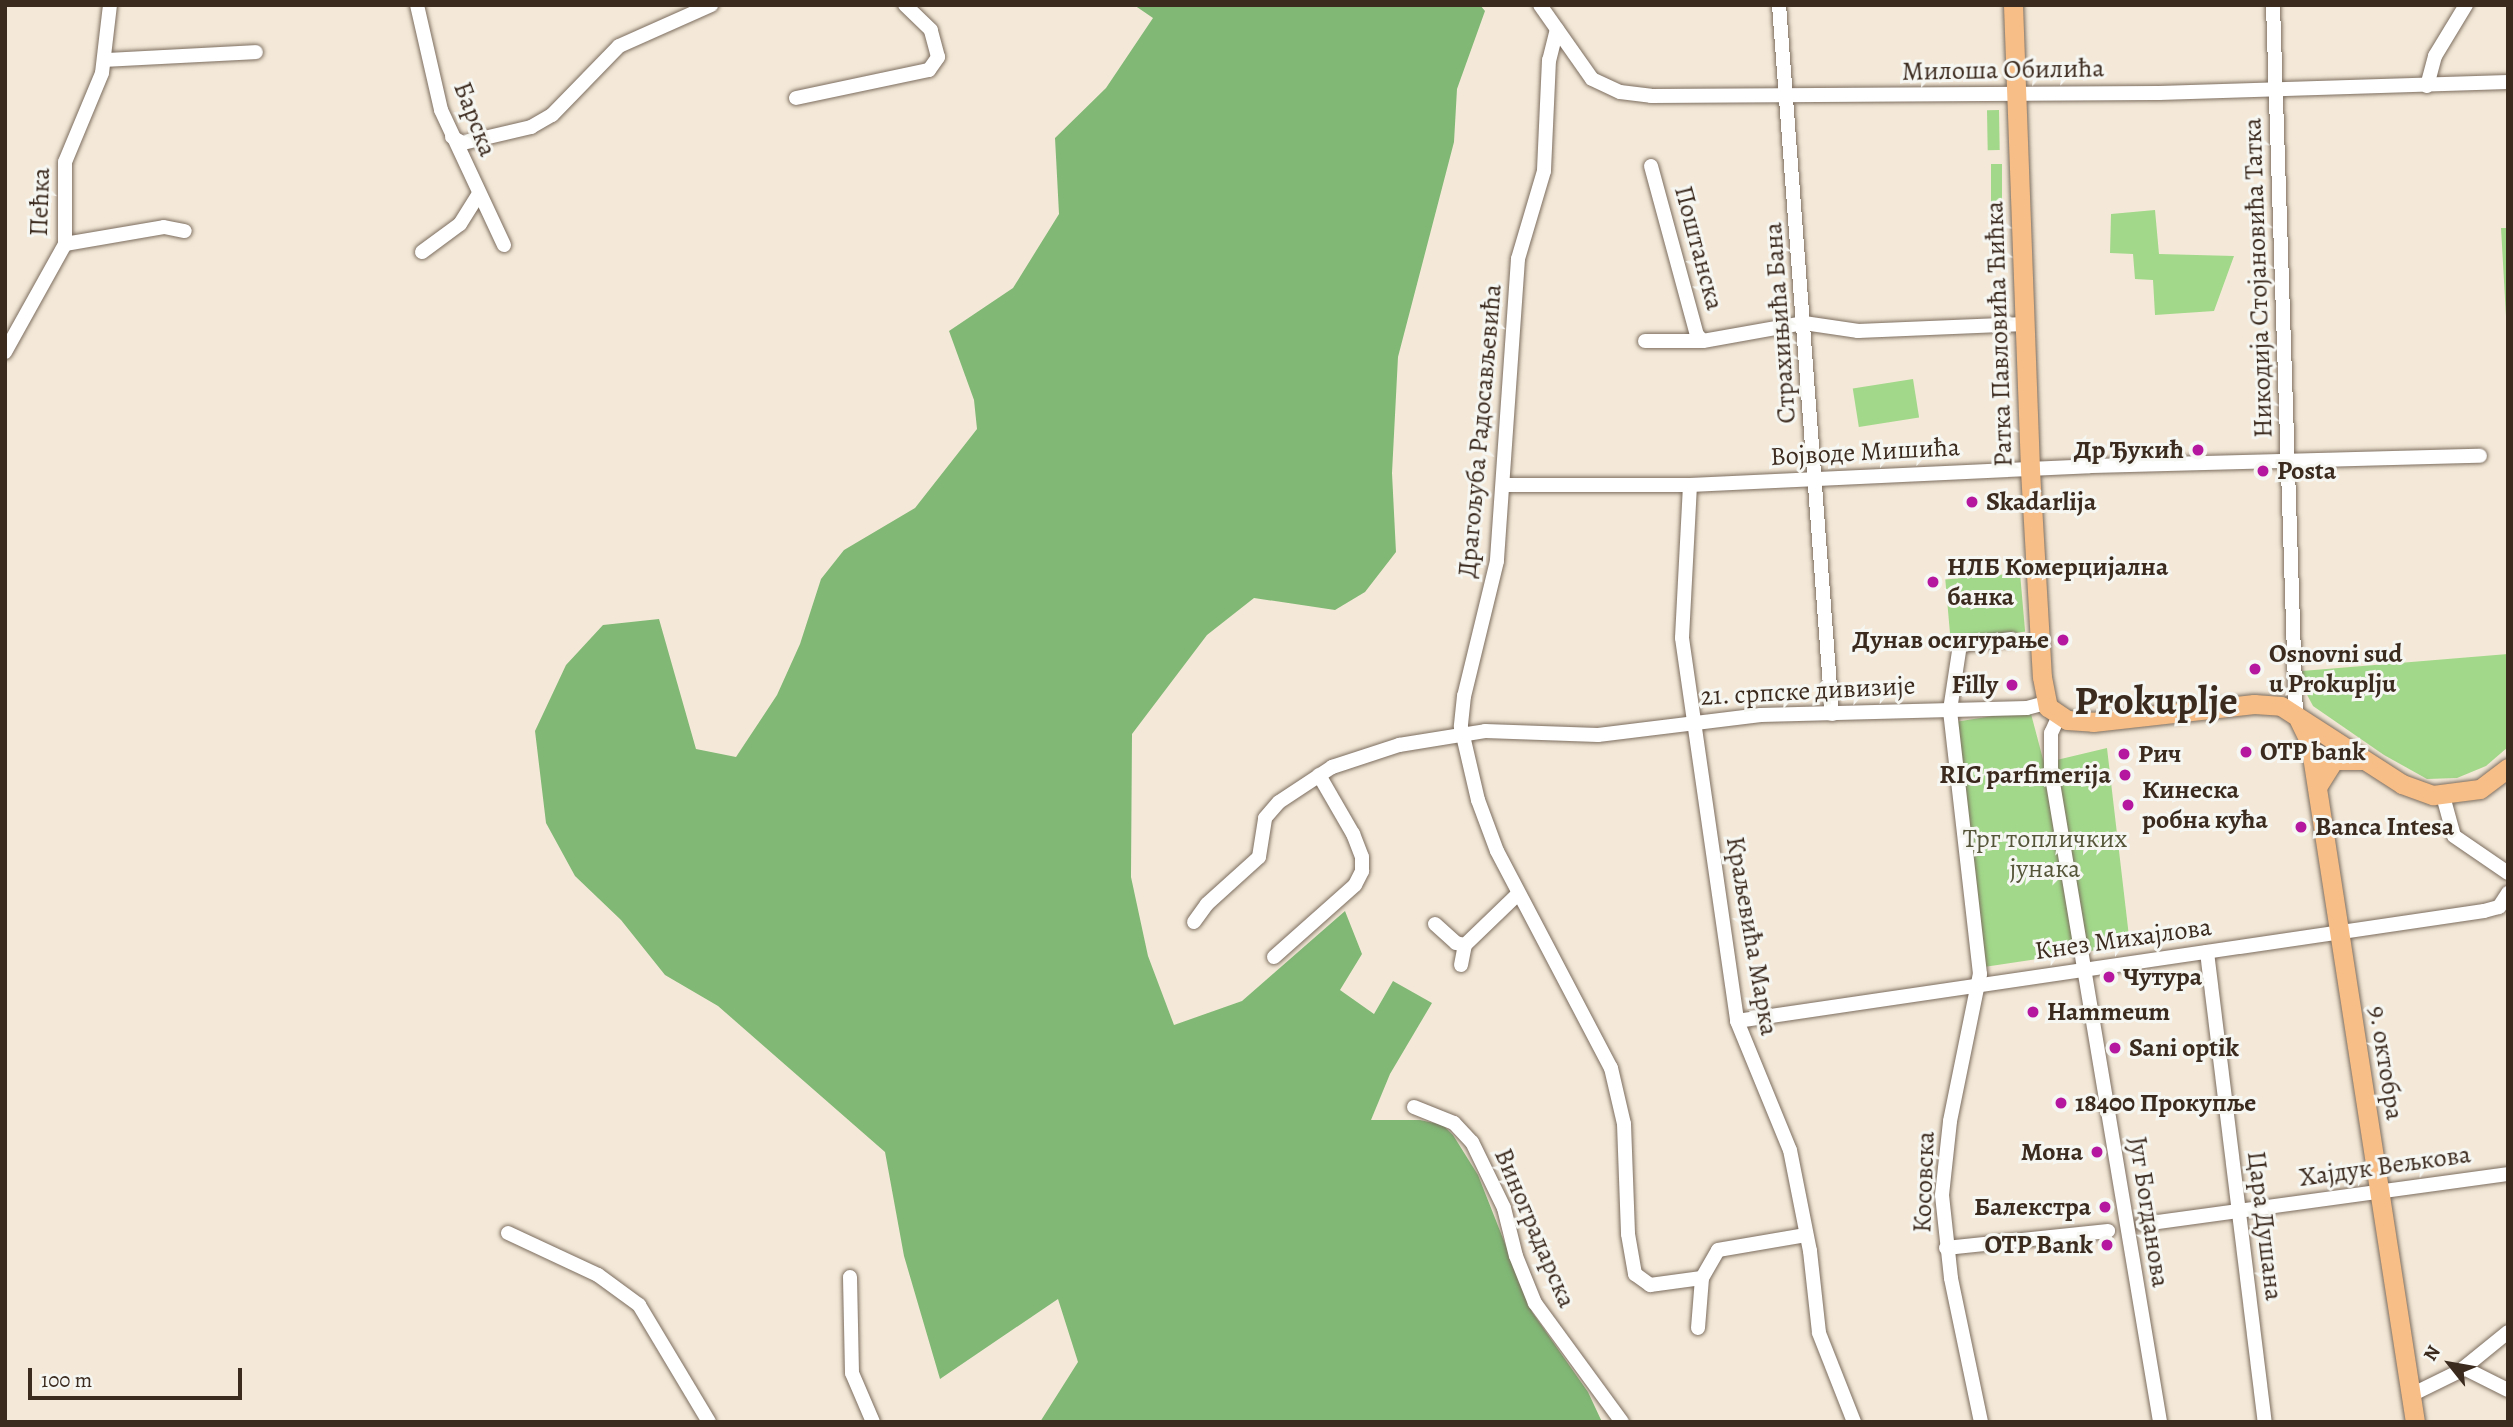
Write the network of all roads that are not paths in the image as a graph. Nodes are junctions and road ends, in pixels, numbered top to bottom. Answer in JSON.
{"nodes":[{"id":1,"x":416,"y":5,"type":"edge"},
{"id":2,"x":711,"y":5,"type":"edge"},
{"id":3,"x":905,"y":5,"type":"edge"},
{"id":4,"x":1540,"y":5,"type":"edge"},
{"id":5,"x":1779,"y":5,"type":"edge"},
{"id":6,"x":2013,"y":5,"type":"edge"},
{"id":7,"x":2273,"y":5,"type":"edge"},
{"id":8,"x":2466,"y":5,"type":"edge"},
{"id":9,"x":113,"y":6,"type":"edge"},
{"id":10,"x":1557,"y":29,"type":"junction"},
{"id":11,"x":256,"y":52,"type":"dead end"},
{"id":12,"x":106,"y":60,"type":"junction"},
{"id":13,"x":2508,"y":82,"type":"edge"},
{"id":14,"x":2427,"y":86,"type":"junction"},
{"id":15,"x":2277,"y":90,"type":"junction"},
{"id":16,"x":2017,"y":95,"type":"junction"},
{"id":17,"x":1785,"y":96,"type":"junction"},
{"id":18,"x":796,"y":97,"type":"dead end"},
{"id":19,"x":452,"y":137,"type":"junction"},
{"id":20,"x":1651,"y":166,"type":"dead end"},
{"id":21,"x":479,"y":194,"type":"junction"},
{"id":22,"x":185,"y":231,"type":"dead end"},
{"id":23,"x":65,"y":244,"type":"junction"},
{"id":24,"x":504,"y":245,"type":"dead end"},
{"id":25,"x":422,"y":252,"type":"dead end"},
{"id":26,"x":1804,"y":323,"type":"junction"},
{"id":27,"x":2025,"y":324,"type":"junction"},
{"id":28,"x":1645,"y":341,"type":"dead end"},
{"id":29,"x":1703,"y":341,"type":"junction"},
{"id":30,"x":5,"y":352,"type":"edge"},
{"id":31,"x":2480,"y":456,"type":"dead end"},
{"id":32,"x":2288,"y":463,"type":"junction"},
{"id":33,"x":2030,"y":470,"type":"junction"},
{"id":34,"x":1815,"y":478,"type":"junction"},
{"id":35,"x":1504,"y":485,"type":"junction"},
{"id":36,"x":1690,"y":485,"type":"junction"},
{"id":37,"x":2012,"y":639,"type":"dead end"},
{"id":38,"x":2052,"y":709,"type":"junction"},
{"id":39,"x":1950,"y":710,"type":"junction"},
{"id":40,"x":1832,"y":714,"type":"junction"},
{"id":41,"x":2296,"y":716,"type":"junction"},
{"id":42,"x":1691,"y":723,"type":"junction"},
{"id":43,"x":1462,"y":734,"type":"junction"},
{"id":44,"x":2364,"y":761,"type":"junction"},
{"id":45,"x":2508,"y":768,"type":"edge"},
{"id":46,"x":1319,"y":775,"type":"junction"},
{"id":47,"x":2317,"y":787,"type":"junction"},
{"id":48,"x":2443,"y":796,"type":"junction"},
{"id":49,"x":2508,"y":873,"type":"edge"},
{"id":50,"x":2508,"y":893,"type":"edge"},
{"id":51,"x":1517,"y":895,"type":"junction"},
{"id":52,"x":1194,"y":922,"type":"dead end"},
{"id":53,"x":1435,"y":924,"type":"dead end"},
{"id":54,"x":2339,"y":935,"type":"junction"},
{"id":55,"x":1465,"y":944,"type":"junction"},
{"id":56,"x":2207,"y":952,"type":"junction"},
{"id":57,"x":1274,"y":957,"type":"dead end"},
{"id":58,"x":1461,"y":965,"type":"dead end"},
{"id":59,"x":2087,"y":968,"type":"junction"},
{"id":60,"x":1979,"y":985,"type":"junction"},
{"id":61,"x":1737,"y":1021,"type":"junction"},
{"id":62,"x":1414,"y":1107,"type":"dead end"},
{"id":63,"x":2508,"y":1174,"type":"edge"},
{"id":64,"x":2380,"y":1194,"type":"junction"},
{"id":65,"x":2239,"y":1211,"type":"junction"},
{"id":66,"x":2143,"y":1224,"type":"dead end"},
{"id":67,"x":2108,"y":1231,"type":"dead end"},
{"id":68,"x":508,"y":1233,"type":"dead end"},
{"id":69,"x":1806,"y":1236,"type":"junction"},
{"id":70,"x":1946,"y":1248,"type":"junction"},
{"id":71,"x":850,"y":1277,"type":"dead end"},
{"id":72,"x":1702,"y":1278,"type":"junction"},
{"id":73,"x":1698,"y":1328,"type":"dead end"},
{"id":74,"x":2508,"y":1332,"type":"edge"},
{"id":75,"x":2464,"y":1368,"type":"junction"},
{"id":76,"x":2508,"y":1390,"type":"edge"},
{"id":77,"x":2411,"y":1395,"type":"junction"},
{"id":78,"x":709,"y":1422,"type":"edge"},
{"id":79,"x":873,"y":1422,"type":"edge"},
{"id":80,"x":1622,"y":1422,"type":"edge"},
{"id":81,"x":1854,"y":1422,"type":"edge"},
{"id":82,"x":1981,"y":1422,"type":"edge"},
{"id":83,"x":2160,"y":1422,"type":"edge"},
{"id":84,"x":2265,"y":1422,"type":"edge"},
{"id":85,"x":2415,"y":1422,"type":"edge"}],
"edges":[{"from":1,"to":19,"type":"street","name":"Барска"},
{"from":2,"to":19,"type":"street"},
{"from":3,"to":18,"type":"street"},
{"from":4,"to":10,"type":"street","name":"Милоша Обилића"},
{"from":5,"to":17,"type":"street","name":"Страхињића Бана"},
{"from":6,"to":16,"type":"main road","name":"Ратка Павловића Ћићка"},
{"from":7,"to":15,"type":"street","name":"Никодија Стојановића Татка"},
{"from":8,"to":14,"type":"street"},
{"from":9,"to":12,"type":"street","name":"Пећка"},
{"from":10,"to":17,"type":"street","name":"Милоша Обилића"},
{"from":10,"to":35,"type":"street","name":"Драгољуба Радосављевића"},
{"from":11,"to":12,"type":"street"},
{"from":12,"to":23,"type":"street","name":"Пећка"},
{"from":13,"to":14,"type":"street","name":"Милоша Обилића"},
{"from":14,"to":15,"type":"street","name":"Милоша Обилића"},
{"from":15,"to":16,"type":"street","name":"Милоша Обилића"},
{"from":15,"to":32,"type":"street","name":"Никодија Стојановића Татка"},
{"from":16,"to":17,"type":"street","name":"Милоша Обилића"},
{"from":16,"to":27,"type":"main road","name":"Ратка Павловића Ћићка"},
{"from":17,"to":26,"type":"street","name":"Страхињића Бана"},
{"from":19,"to":21,"type":"street","name":"Барска"},
{"from":20,"to":29,"type":"street","name":"Поштанска"},
{"from":21,"to":24,"type":"street","name":"Барска"},
{"from":21,"to":25,"type":"street"},
{"from":22,"to":23,"type":"street"},
{"from":23,"to":30,"type":"street","name":"Пећка"},
{"from":26,"to":27,"type":"street","name":"Поштанска"},
{"from":26,"to":29,"type":"street","name":"Поштанска"},
{"from":26,"to":34,"type":"street","name":"Страхињића Бана"},
{"from":27,"to":33,"type":"main road","name":"Ратка Павловића Ћићка"},
{"from":28,"to":29,"type":"street","name":"Поштанска"},
{"from":31,"to":32,"type":"street","name":"Војводе Мишића"},
{"from":32,"to":33,"type":"street","name":"Војводе Мишића"},
{"from":32,"to":41,"type":"street","name":"Никодија Стојановића Татка"},
{"from":33,"to":34,"type":"street","name":"Војводе Мишића"},
{"from":33,"to":38,"type":"main road","name":"Ратка Павловића Ћићка"},
{"from":34,"to":36,"type":"street","name":"Војводе Мишића"},
{"from":34,"to":40,"type":"street","name":"Страхињића Бана"},
{"from":35,"to":36,"type":"street","name":"Војводе Мишића"},
{"from":35,"to":43,"type":"street","name":"Драгољуба Радосављевића"},
{"from":36,"to":42,"type":"street","name":"Краљевића Марка"},
{"from":37,"to":39,"type":"street"},
{"from":38,"to":39,"type":"street","name":"21. српске дивизије"},
{"from":38,"to":41,"type":"main road","name":"21. српске дивизије"},
{"from":38,"to":59,"type":"street"},
{"from":39,"to":40,"type":"street","name":"21. српске дивизије"},
{"from":39,"to":60,"type":"street"},
{"from":40,"to":42,"type":"street","name":"21. српске дивизије"},
{"from":41,"to":44,"type":"main road","name":"21. српске дивизије"},
{"from":41,"to":47,"type":"main road","name":"9. октобра"},
{"from":42,"to":43,"type":"street","name":"21. српске дивизије"},
{"from":42,"to":61,"type":"street","name":"Краљевића Марка"},
{"from":43,"to":46,"type":"street","name":"21. српске дивизије"},
{"from":43,"to":51,"type":"street","name":"Драгољуба Радосављевића"},
{"from":44,"to":47,"type":"main road"},
{"from":44,"to":48,"type":"main road","name":"21. српске дивизије"},
{"from":45,"to":48,"type":"main road"},
{"from":46,"to":52,"type":"street","name":"21. српске дивизије"},
{"from":46,"to":57,"type":"street"},
{"from":47,"to":54,"type":"main road","name":"9. октобра"},
{"from":48,"to":49,"type":"street"},
{"from":50,"to":54,"type":"street","name":"Кнез Михајлова"},
{"from":51,"to":55,"type":"street"},
{"from":51,"to":72,"type":"street","name":"Драгољуба Радосављевића"},
{"from":53,"to":55,"type":"street"},
{"from":54,"to":56,"type":"street","name":"Кнез Михајлова"},
{"from":54,"to":64,"type":"main road","name":"9. октобра"},
{"from":55,"to":58,"type":"street"},
{"from":56,"to":59,"type":"street","name":"Кнез Михајлова"},
{"from":56,"to":65,"type":"street","name":"Цара Душана"},
{"from":59,"to":60,"type":"street","name":"Кнез Михајлова"},
{"from":59,"to":83,"type":"street","name":"Југ Богданова"},
{"from":60,"to":61,"type":"street","name":"Кнез Михајлова"},
{"from":60,"to":70,"type":"street","name":"Косовска"},
{"from":61,"to":69,"type":"street","name":"Краљевића Марка"},
{"from":62,"to":80,"type":"street","name":"Виноградарска"},
{"from":63,"to":64,"type":"street","name":"Хајдук Вељкова"},
{"from":64,"to":65,"type":"street","name":"Хајдук Вељкова"},
{"from":64,"to":77,"type":"main road","name":"9. октобра"},
{"from":65,"to":66,"type":"street","name":"Хајдук Вељкова"},
{"from":65,"to":84,"type":"street","name":"Цара Душана"},
{"from":67,"to":70,"type":"street"},
{"from":68,"to":78,"type":"street"},
{"from":69,"to":72,"type":"street"},
{"from":69,"to":81,"type":"street","name":"Краљевића Марка"},
{"from":70,"to":82,"type":"street","name":"Косовска"},
{"from":71,"to":79,"type":"street"},
{"from":72,"to":73,"type":"street"},
{"from":74,"to":75,"type":"street"},
{"from":75,"to":76,"type":"street"},
{"from":75,"to":77,"type":"street"},
{"from":77,"to":85,"type":"main road","name":"9. октобра"}]}
